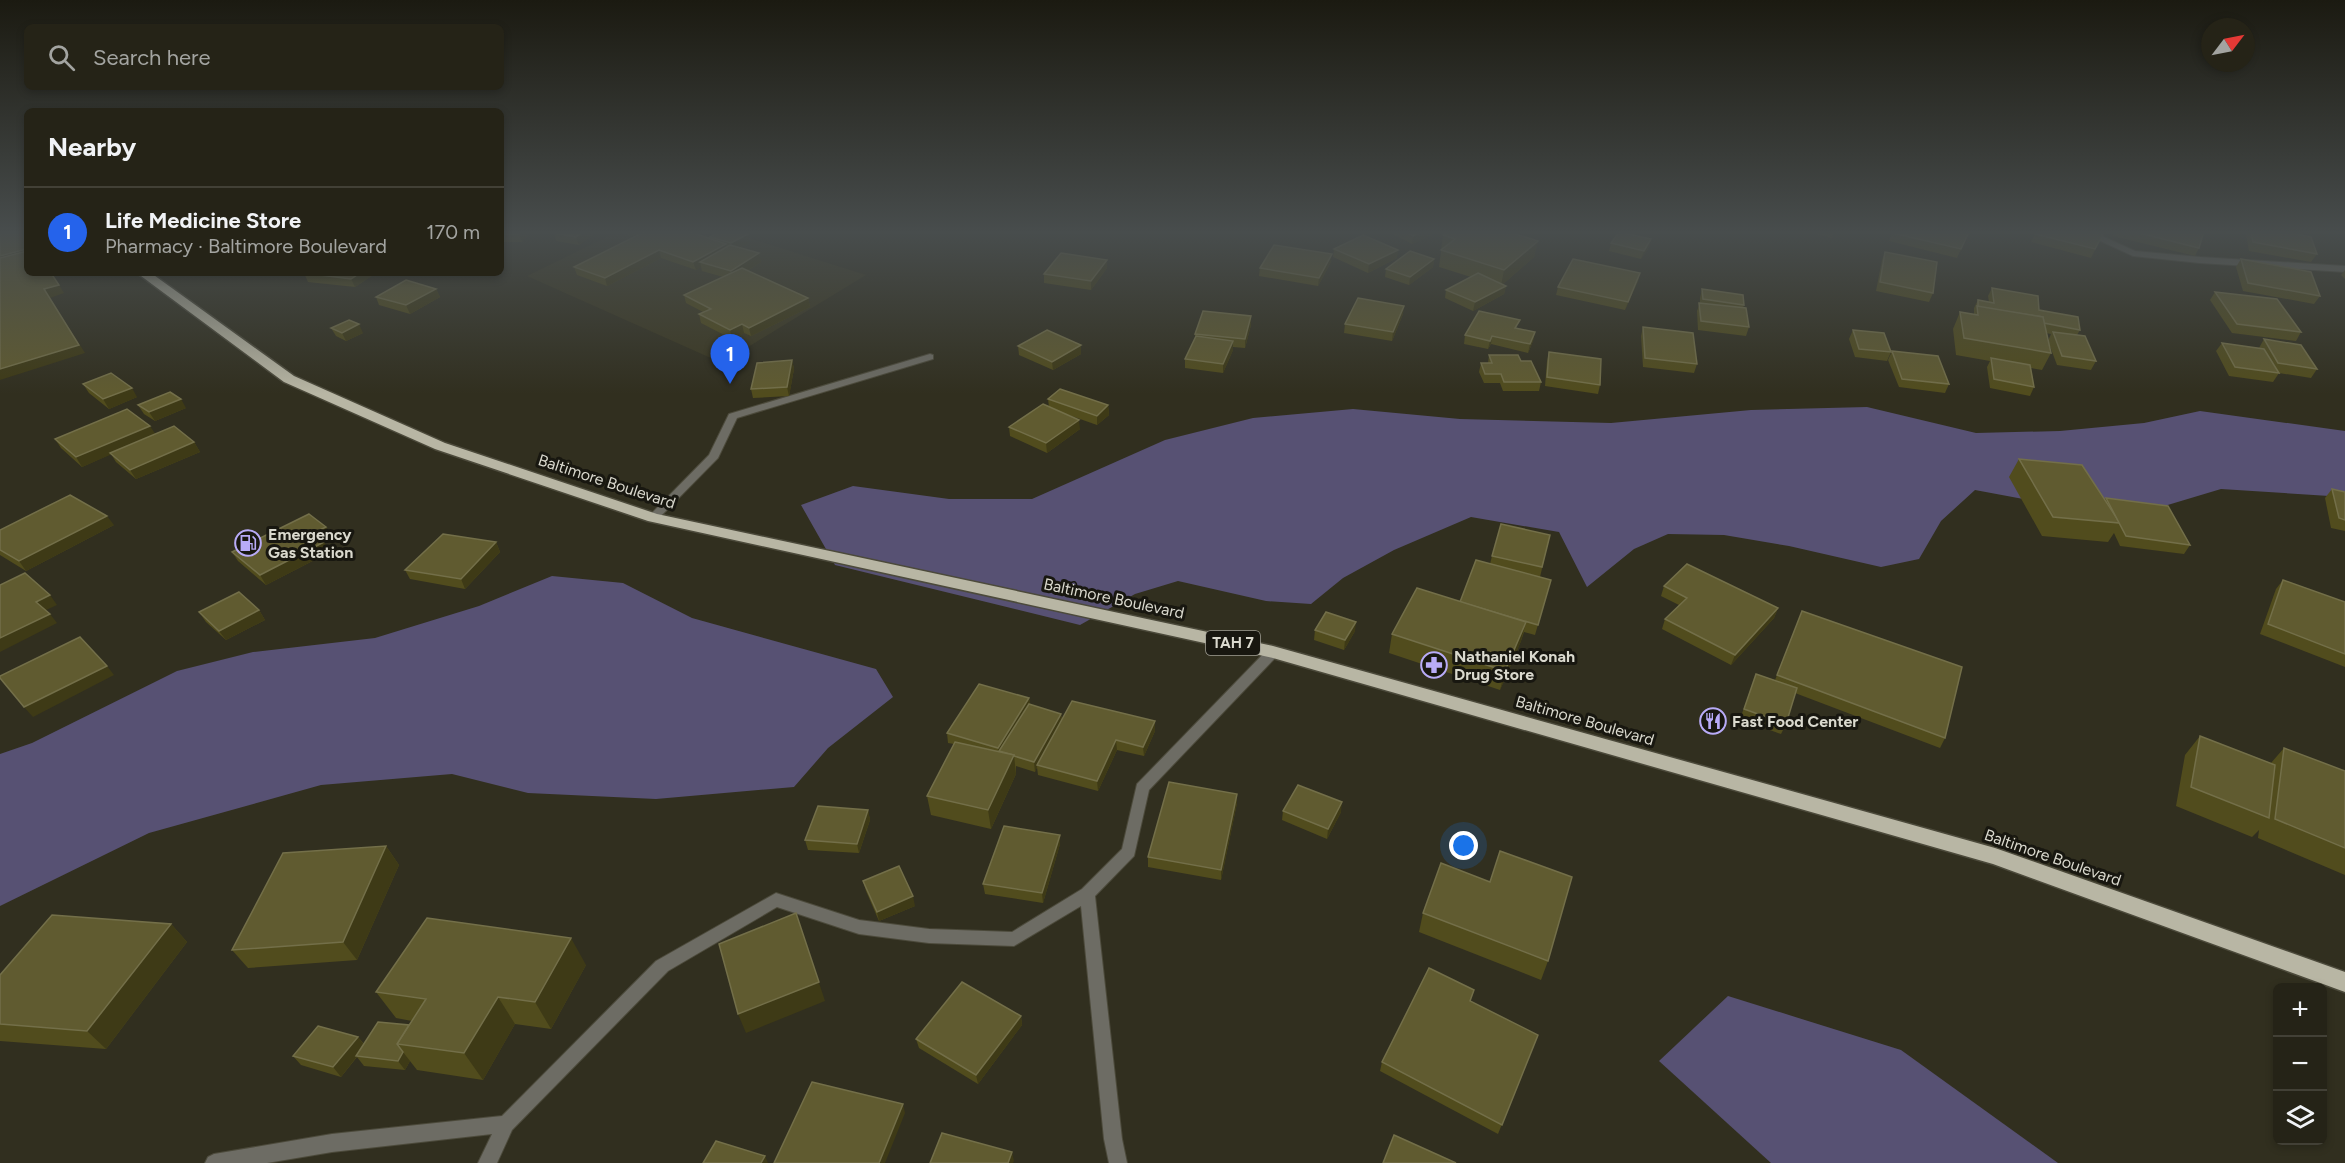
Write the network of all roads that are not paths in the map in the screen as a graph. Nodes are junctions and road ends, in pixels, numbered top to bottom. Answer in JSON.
{"nodes":[{"id":1,"x":160,"y":285,"type":"edge"},
{"id":2,"x":930,"y":357,"type":"dead end"},
{"id":3,"x":653,"y":518,"type":"junction"},
{"id":4,"x":1273,"y":652,"type":"junction"},
{"id":5,"x":1087,"y":894,"type":"junction"},
{"id":6,"x":2345,"y":982,"type":"edge"},
{"id":7,"x":506,"y":1124,"type":"junction"},
{"id":8,"x":214,"y":1163,"type":"edge"},
{"id":9,"x":488,"y":1163,"type":"edge"},
{"id":10,"x":1118,"y":1163,"type":"edge"}],
"edges":[{"from":1,"to":3,"type":"highway","name":"Baltimore Boulevard","number":"TAH 7"},
{"from":2,"to":3,"type":"street"},
{"from":3,"to":4,"type":"highway","name":"Baltimore Boulevard","number":"TAH 7"},
{"from":4,"to":5,"type":"street"},
{"from":4,"to":6,"type":"highway","name":"Baltimore Boulevard","number":"TAH 7"},
{"from":5,"to":7,"type":"street"},
{"from":5,"to":10,"type":"street"},
{"from":7,"to":8,"type":"street"},
{"from":7,"to":9,"type":"street"}]}
